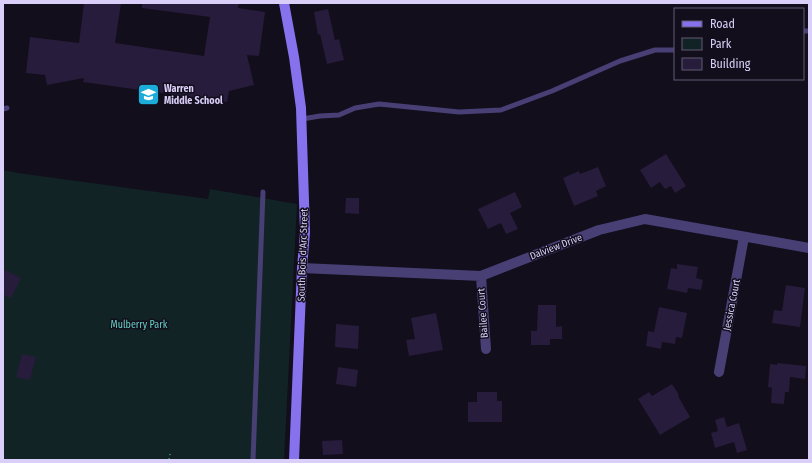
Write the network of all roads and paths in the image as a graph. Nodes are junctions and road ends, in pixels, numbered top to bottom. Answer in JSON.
{"nodes":[{"id":1,"x":284,"y":3,"type":"edge"},
{"id":2,"x":674,"y":50,"type":"edge"},
{"id":3,"x":302,"y":119,"type":"junction"},
{"id":4,"x":263,"y":192,"type":"dead end"},
{"id":5,"x":744,"y":237,"type":"junction"},
{"id":6,"x":809,"y":248,"type":"edge"},
{"id":7,"x":302,"y":268,"type":"junction"},
{"id":8,"x":480,"y":276,"type":"junction"},
{"id":9,"x":486,"y":349,"type":"dead end"},
{"id":10,"x":719,"y":372,"type":"dead end"},
{"id":11,"x":170,"y":454,"type":"dead end"},
{"id":12,"x":169,"y":460,"type":"edge"},
{"id":13,"x":253,"y":460,"type":"edge"},
{"id":14,"x":294,"y":460,"type":"edge"}],
"edges":[{"from":1,"to":3,"type":"main road","name":"South Bois d'Arc Street"},
{"from":2,"to":3,"type":"lane"},
{"from":3,"to":7,"type":"main road","name":"South Bois d'Arc Street"},
{"from":4,"to":13,"type":"lane"},
{"from":5,"to":6,"type":"street","name":"Dalview Drive"},
{"from":5,"to":8,"type":"street","name":"Dalview Drive"},
{"from":5,"to":10,"type":"street","name":"Jessica Court"},
{"from":7,"to":8,"type":"street","name":"Dalview Drive"},
{"from":7,"to":14,"type":"main road","name":"South Bois d'Arc Street"},
{"from":8,"to":9,"type":"street","name":"Bailee Court"},
{"from":11,"to":12,"type":"path"}]}
